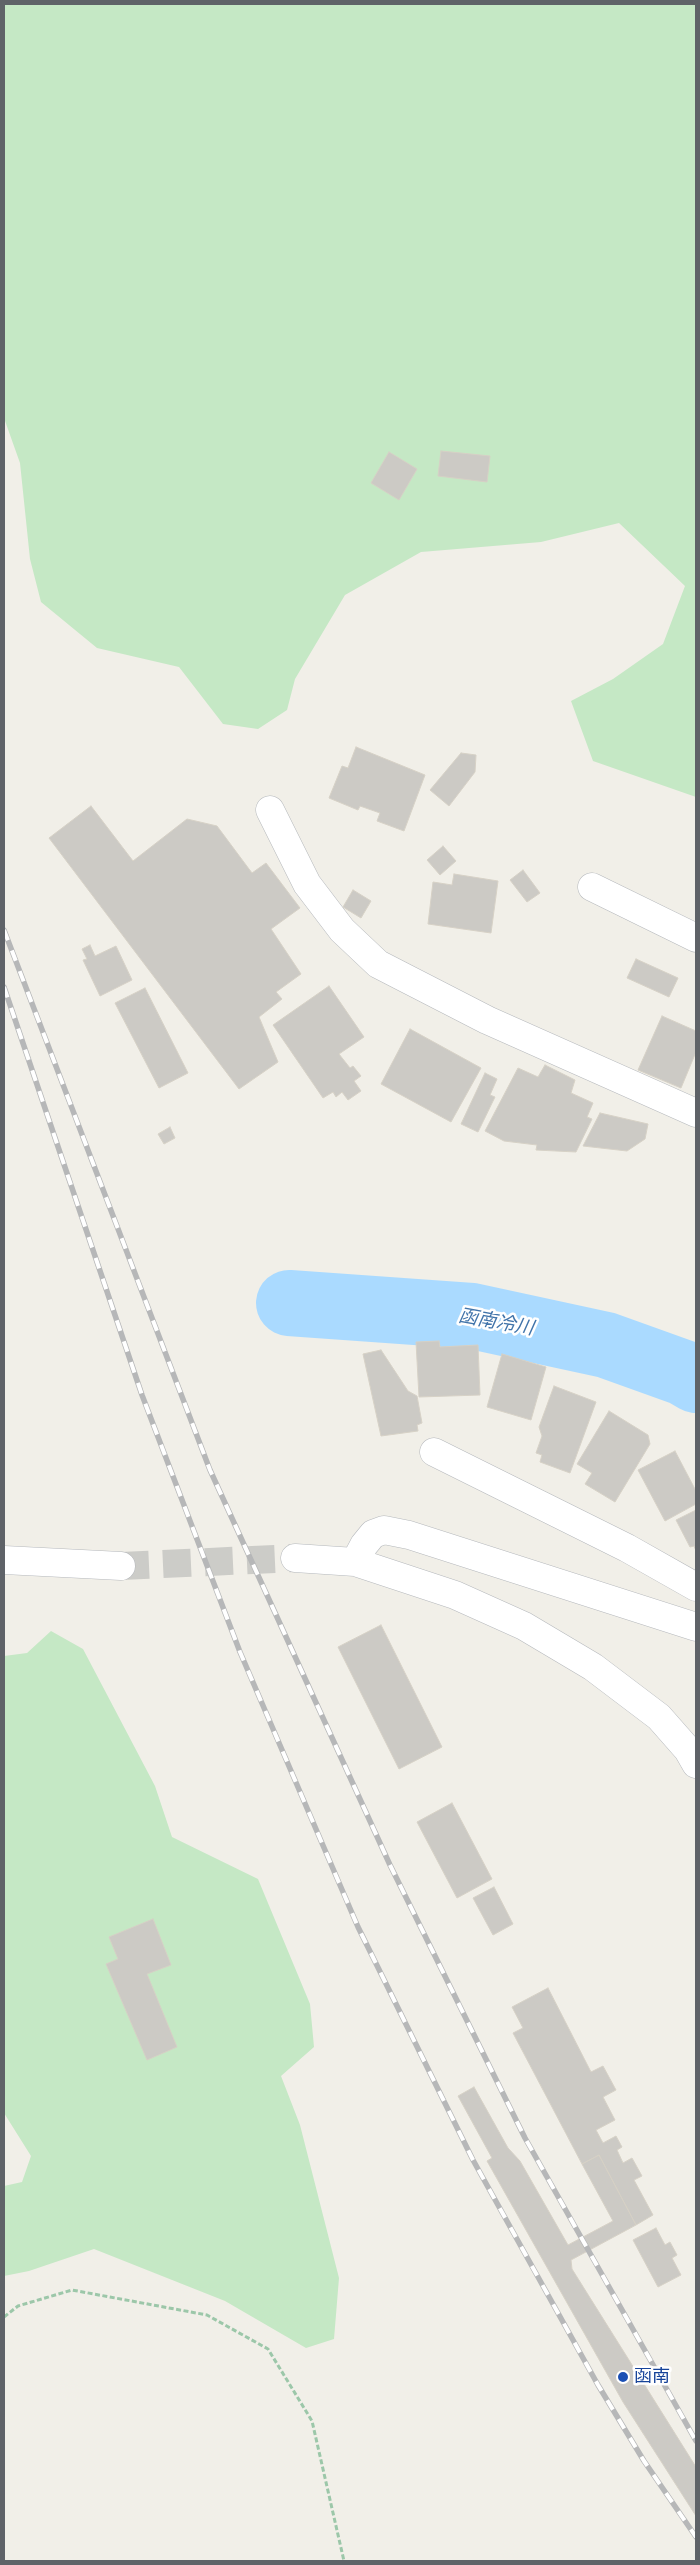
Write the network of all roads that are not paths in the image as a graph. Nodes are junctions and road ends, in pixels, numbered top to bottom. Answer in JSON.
{"nodes":[{"id":1,"x":270,"y":810,"type":"dead end"},
{"id":2,"x":592,"y":887,"type":"dead end"},
{"id":3,"x":696,"y":938,"type":"edge"},
{"id":4,"x":696,"y":1113,"type":"edge"},
{"id":5,"x":434,"y":1452,"type":"dead end"},
{"id":6,"x":295,"y":1558,"type":"tunnel mouth"},
{"id":7,"x":4,"y":1560,"type":"edge"},
{"id":8,"x":355,"y":1562,"type":"junction"},
{"id":9,"x":121,"y":1566,"type":"tunnel mouth"},
{"id":10,"x":696,"y":1587,"type":"edge"},
{"id":11,"x":696,"y":1627,"type":"edge"},
{"id":12,"x":696,"y":1764,"type":"edge"}],
"edges":[{"from":1,"to":4,"type":"street"},
{"from":2,"to":3,"type":"street"},
{"from":5,"to":10,"type":"street"},
{"from":6,"to":8,"type":"street"},
{"from":7,"to":9,"type":"street"},
{"from":8,"to":11,"type":"street"},
{"from":8,"to":12,"type":"street"}]}
